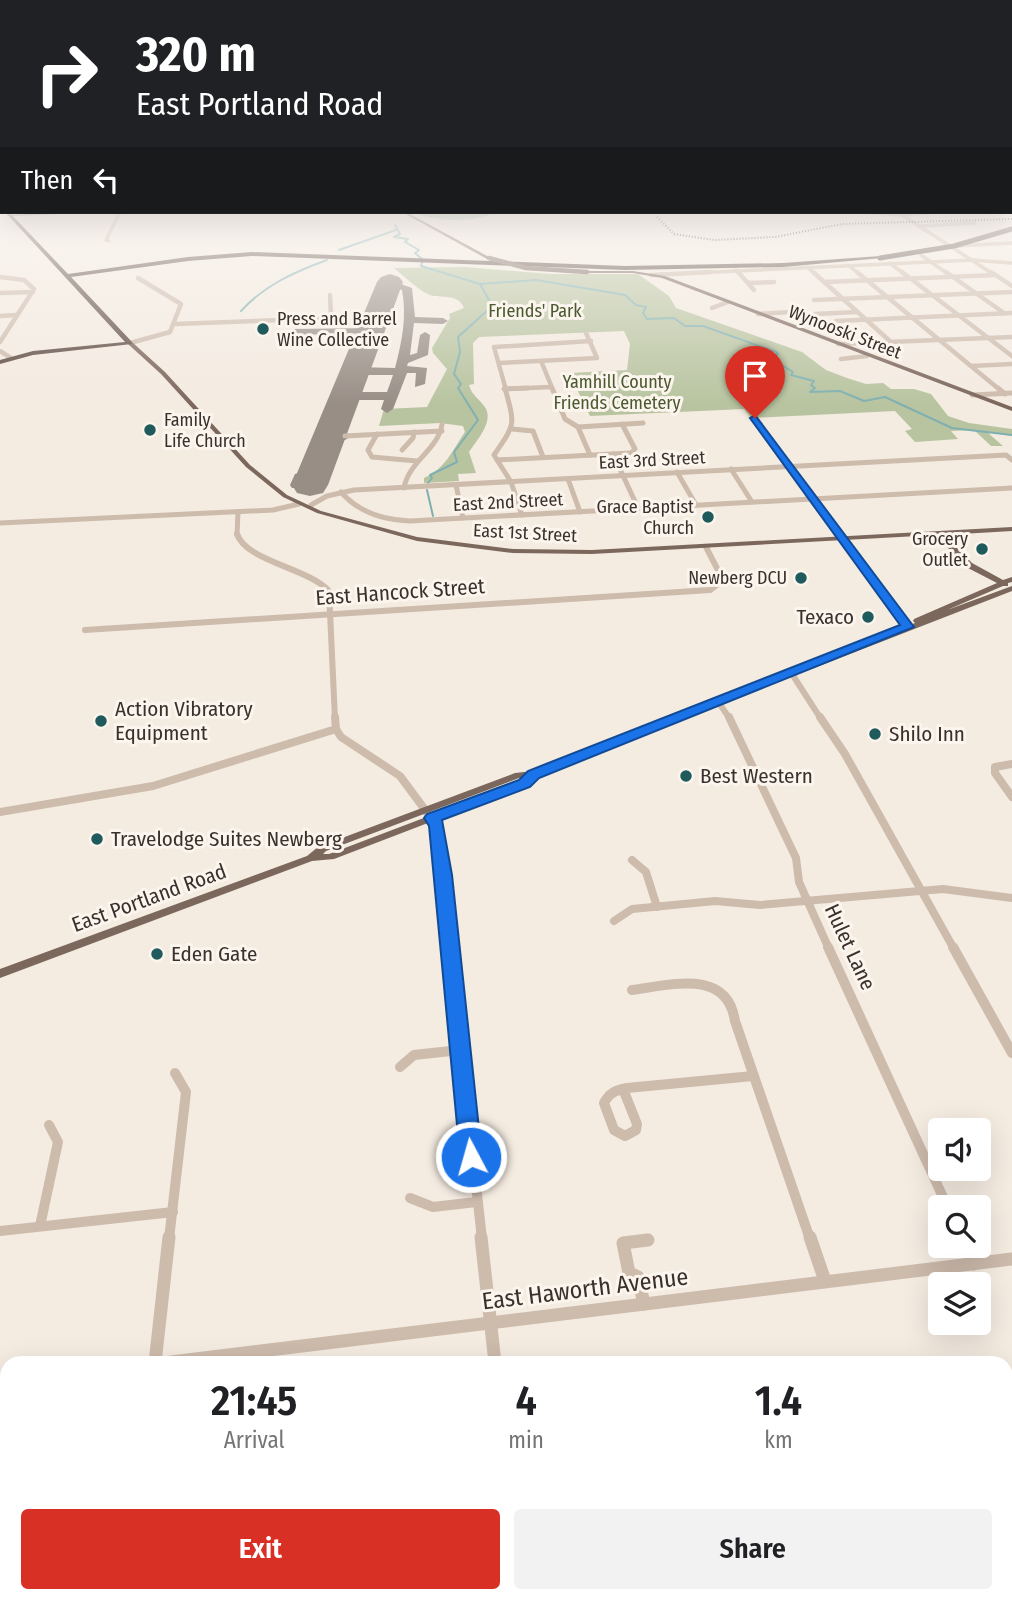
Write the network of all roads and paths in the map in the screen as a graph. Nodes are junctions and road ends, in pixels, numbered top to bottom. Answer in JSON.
{"nodes":[{"id":1,"x":47,"y":256,"type":"edge"},
{"id":2,"x":230,"y":256,"type":"edge"},
{"id":3,"x":259,"y":256,"type":"edge"},
{"id":4,"x":482,"y":256,"type":"edge"},
{"id":5,"x":894,"y":256,"type":"edge"},
{"id":6,"x":923,"y":256,"type":"edge"},
{"id":7,"x":966,"y":256,"type":"edge"},
{"id":8,"x":973,"y":260,"type":"junction"},
{"id":9,"x":491,"y":261,"type":"junction"},
{"id":10,"x":932,"y":262,"type":"junction"},
{"id":11,"x":890,"y":263,"type":"junction"},
{"id":12,"x":1011,"y":263,"type":"edge"},
{"id":13,"x":848,"y":265,"type":"junction"},
{"id":14,"x":807,"y":267,"type":"junction"},
{"id":15,"x":736,"y":270,"type":"junction"},
{"id":16,"x":94,"y":272,"type":"junction"},
{"id":17,"x":651,"y":275,"type":"junction"},
{"id":18,"x":996,"y":275,"type":"junction"},
{"id":19,"x":65,"y":276,"type":"junction"},
{"id":20,"x":0,"y":277,"type":"edge"},
{"id":21,"x":953,"y":277,"type":"junction"},
{"id":22,"x":138,"y":278,"type":"dead end"},
{"id":23,"x":911,"y":279,"type":"junction"},
{"id":24,"x":867,"y":281,"type":"junction"},
{"id":25,"x":774,"y":282,"type":"dead end"},
{"id":26,"x":824,"y":282,"type":"junction"},
{"id":27,"x":749,"y":283,"type":"junction"},
{"id":28,"x":73,"y":284,"type":"junction"},
{"id":29,"x":1012,"y":286,"type":"edge"},
{"id":30,"x":754,"y":290,"type":"dead end"},
{"id":31,"x":33,"y":292,"type":"junction"},
{"id":32,"x":1012,"y":292,"type":"edge"},
{"id":33,"x":0,"y":293,"type":"edge"},
{"id":34,"x":976,"y":293,"type":"junction"},
{"id":35,"x":330,"y":295,"type":"dead end"},
{"id":36,"x":932,"y":295,"type":"junction"},
{"id":37,"x":887,"y":297,"type":"junction"},
{"id":38,"x":842,"y":298,"type":"junction"},
{"id":39,"x":814,"y":300,"type":"dead end"},
{"id":40,"x":728,"y":302,"type":"junction"},
{"id":41,"x":712,"y":308,"type":"dead end"},
{"id":42,"x":790,"y":312,"type":"dead end"},
{"id":43,"x":857,"y":312,"type":"junction"},
{"id":44,"x":758,"y":314,"type":"junction"},
{"id":45,"x":815,"y":314,"type":"dead end"},
{"id":46,"x":1005,"y":314,"type":"junction"},
{"id":47,"x":17,"y":315,"type":"junction"},
{"id":48,"x":0,"y":316,"type":"edge"},
{"id":49,"x":959,"y":316,"type":"junction"},
{"id":50,"x":1012,"y":316,"type":"edge"},
{"id":51,"x":912,"y":317,"type":"junction"},
{"id":52,"x":866,"y":319,"type":"junction"},
{"id":53,"x":836,"y":321,"type":"dead end"},
{"id":54,"x":175,"y":324,"type":"junction"},
{"id":55,"x":586,"y":333,"type":"dead end"},
{"id":56,"x":1012,"y":337,"type":"edge"},
{"id":57,"x":988,"y":338,"type":"junction"},
{"id":58,"x":939,"y":340,"type":"junction"},
{"id":59,"x":591,"y":341,"type":"junction"},
{"id":60,"x":0,"y":342,"type":"edge"},
{"id":61,"x":891,"y":342,"type":"junction"},
{"id":62,"x":130,"y":343,"type":"junction"},
{"id":63,"x":838,"y":344,"type":"junction"},
{"id":64,"x":0,"y":351,"type":"edge"},
{"id":65,"x":867,"y":356,"type":"junction"},
{"id":66,"x":1012,"y":356,"type":"edge"},
{"id":67,"x":11,"y":358,"type":"junction"},
{"id":68,"x":841,"y":359,"type":"dead end"},
{"id":69,"x":541,"y":361,"type":"junction"},
{"id":70,"x":0,"y":362,"type":"edge"},
{"id":71,"x":499,"y":363,"type":"junction"},
{"id":72,"x":1012,"y":364,"type":"edge"},
{"id":73,"x":971,"y":366,"type":"junction"},
{"id":74,"x":551,"y":387,"type":"junction"},
{"id":75,"x":504,"y":389,"type":"junction"},
{"id":76,"x":1012,"y":393,"type":"edge"},
{"id":77,"x":1005,"y":394,"type":"junction"},
{"id":78,"x":972,"y":396,"type":"junction"},
{"id":79,"x":1012,"y":409,"type":"edge"},
{"id":80,"x":755,"y":418,"type":"dead end"},
{"id":81,"x":643,"y":423,"type":"dead end"},
{"id":82,"x":622,"y":424,"type":"junction"},
{"id":83,"x":578,"y":427,"type":"junction"},
{"id":84,"x":512,"y":429,"type":"junction"},
{"id":85,"x":414,"y":432,"type":"junction"},
{"id":86,"x":377,"y":434,"type":"junction"},
{"id":87,"x":345,"y":436,"type":"dead end"},
{"id":88,"x":402,"y":450,"type":"dead end"},
{"id":89,"x":613,"y":454,"type":"junction"},
{"id":90,"x":590,"y":455,"type":"junction"},
{"id":91,"x":542,"y":457,"type":"junction"},
{"id":92,"x":497,"y":460,"type":"junction"},
{"id":93,"x":1012,"y":460,"type":"edge"},
{"id":94,"x":417,"y":461,"type":"junction"},
{"id":95,"x":789,"y":466,"type":"junction"},
{"id":96,"x":732,"y":469,"type":"junction"},
{"id":97,"x":677,"y":472,"type":"junction"},
{"id":98,"x":622,"y":475,"type":"junction"},
{"id":99,"x":568,"y":478,"type":"junction"},
{"id":100,"x":511,"y":482,"type":"junction"},
{"id":101,"x":456,"y":485,"type":"junction"},
{"id":102,"x":404,"y":488,"type":"junction"},
{"id":103,"x":1012,"y":488,"type":"edge"},
{"id":104,"x":280,"y":492,"type":"junction"},
{"id":105,"x":341,"y":492,"type":"junction"},
{"id":106,"x":812,"y":499,"type":"junction"},
{"id":107,"x":752,"y":502,"type":"junction"},
{"id":108,"x":299,"y":504,"type":"junction"},
{"id":109,"x":311,"y":505,"type":"junction"},
{"id":110,"x":696,"y":505,"type":"junction"},
{"id":111,"x":638,"y":508,"type":"junction"},
{"id":112,"x":238,"y":512,"type":"junction"},
{"id":113,"x":580,"y":512,"type":"junction"},
{"id":114,"x":522,"y":515,"type":"junction"},
{"id":115,"x":333,"y":516,"type":"junction"},
{"id":116,"x":463,"y":518,"type":"junction"},
{"id":117,"x":0,"y":523,"type":"edge"},
{"id":118,"x":1012,"y":529,"type":"edge"},
{"id":119,"x":939,"y":533,"type":"junction"},
{"id":120,"x":841,"y":539,"type":"junction"},
{"id":121,"x":706,"y":547,"type":"junction"},
{"id":122,"x":1012,"y":579,"type":"edge"},
{"id":123,"x":1009,"y":586,"type":"edge"},
{"id":124,"x":332,"y":614,"type":"junction"},
{"id":125,"x":908,"y":627,"type":"junction"},
{"id":126,"x":85,"y":630,"type":"dead end"},
{"id":127,"x":792,"y":674,"type":"junction"},
{"id":128,"x":719,"y":704,"type":"junction"},
{"id":129,"x":336,"y":729,"type":"junction"},
{"id":130,"x":1012,"y":764,"type":"edge"},
{"id":131,"x":1012,"y":797,"type":"edge"},
{"id":132,"x":0,"y":811,"type":"edge"},
{"id":133,"x":430,"y":814,"type":"junction"},
{"id":134,"x":632,"y":860,"type":"dead end"},
{"id":135,"x":921,"y":891,"type":"junction"},
{"id":136,"x":1012,"y":898,"type":"edge"},
{"id":137,"x":807,"y":901,"type":"junction"},
{"id":138,"x":657,"y":907,"type":"junction"},
{"id":139,"x":614,"y":921,"type":"dead end"},
{"id":140,"x":0,"y":974,"type":"edge"},
{"id":141,"x":632,"y":990,"type":"dead end"},
{"id":142,"x":1011,"y":1049,"type":"edge"},
{"id":143,"x":460,"y":1050,"type":"junction"},
{"id":144,"x":400,"y":1067,"type":"dead end"},
{"id":145,"x":175,"y":1073,"type":"dead end"},
{"id":146,"x":753,"y":1076,"type":"junction"},
{"id":147,"x":623,"y":1089,"type":"dead end"},
{"id":148,"x":49,"y":1125,"type":"dead end"},
{"id":149,"x":942,"y":1195,"type":"edge"},
{"id":150,"x":410,"y":1198,"type":"dead end"},
{"id":151,"x":476,"y":1202,"type":"junction"},
{"id":152,"x":173,"y":1212,"type":"junction"},
{"id":153,"x":40,"y":1226,"type":"junction"},
{"id":154,"x":0,"y":1231,"type":"edge"},
{"id":155,"x":648,"y":1240,"type":"dead end"},
{"id":156,"x":971,"y":1258,"type":"edge"},
{"id":157,"x":1012,"y":1259,"type":"edge"},
{"id":158,"x":974,"y":1264,"type":"junction"},
{"id":159,"x":825,"y":1281,"type":"junction"},
{"id":160,"x":644,"y":1304,"type":"junction"},
{"id":161,"x":491,"y":1324,"type":"junction"},
{"id":162,"x":156,"y":1356,"type":"edge"},
{"id":163,"x":222,"y":1356,"type":"edge"},
{"id":164,"x":494,"y":1356,"type":"edge"}],
"edges":[{"from":1,"to":19,"type":"highway"},
{"from":2,"to":16,"type":"highway"},
{"from":3,"to":9,"type":"highway"},
{"from":4,"to":9,"type":"main road","name":"Wynooski Street"},
{"from":5,"to":9,"type":"highway","bridge":true},
{"from":6,"to":10,"type":"street"},
{"from":7,"to":8,"type":"street"},
{"from":8,"to":10,"type":"street"},
{"from":8,"to":12,"type":"street"},
{"from":8,"to":18,"type":"street"},
{"from":9,"to":17,"type":"main road","name":"Wynooski Street","bridge":true},
{"from":10,"to":11,"type":"street"},
{"from":10,"to":21,"type":"street"},
{"from":11,"to":13,"type":"street"},
{"from":11,"to":23,"type":"street"},
{"from":13,"to":14,"type":"street"},
{"from":13,"to":24,"type":"street"},
{"from":14,"to":15,"type":"street"},
{"from":14,"to":26,"type":"street"},
{"from":15,"to":17,"type":"street"},
{"from":15,"to":27,"type":"street"},
{"from":16,"to":19,"type":"highway"},
{"from":16,"to":28,"type":"highway"},
{"from":17,"to":40,"type":"main road","name":"Wynooski Street"},
{"from":18,"to":21,"type":"street"},
{"from":18,"to":29,"type":"street"},
{"from":19,"to":28,"type":"highway"},
{"from":20,"to":31,"type":"street"},
{"from":21,"to":23,"type":"street"},
{"from":21,"to":34,"type":"street"},
{"from":22,"to":54,"type":"street"},
{"from":23,"to":24,"type":"street"},
{"from":23,"to":36,"type":"street"},
{"from":24,"to":26,"type":"street"},
{"from":24,"to":37,"type":"street"},
{"from":25,"to":27,"type":"street"},
{"from":26,"to":38,"type":"street"},
{"from":27,"to":30,"type":"street"},
{"from":28,"to":62,"type":"highway"},
{"from":31,"to":33,"type":"street"},
{"from":31,"to":47,"type":"street"},
{"from":32,"to":34,"type":"street"},
{"from":34,"to":36,"type":"street"},
{"from":34,"to":46,"type":"street"},
{"from":35,"to":54,"type":"street"},
{"from":36,"to":37,"type":"street"},
{"from":36,"to":49,"type":"street"},
{"from":37,"to":38,"type":"street"},
{"from":37,"to":51,"type":"street"},
{"from":38,"to":39,"type":"street"},
{"from":38,"to":43,"type":"street"},
{"from":40,"to":41,"type":"street"},
{"from":40,"to":44,"type":"main road","name":"Wynooski Street"},
{"from":42,"to":44,"type":"street"},
{"from":43,"to":45,"type":"street"},
{"from":43,"to":52,"type":"street"},
{"from":44,"to":63,"type":"main road","name":"Wynooski Street"},
{"from":46,"to":49,"type":"street"},
{"from":46,"to":50,"type":"street"},
{"from":47,"to":48,"type":"street"},
{"from":47,"to":60,"type":"street"},
{"from":49,"to":51,"type":"street"},
{"from":49,"to":57,"type":"street"},
{"from":51,"to":52,"type":"street"},
{"from":51,"to":58,"type":"street"},
{"from":52,"to":53,"type":"street"},
{"from":52,"to":61,"type":"street"},
{"from":54,"to":62,"type":"street"},
{"from":55,"to":59,"type":"street"},
{"from":56,"to":57,"type":"street"},
{"from":57,"to":58,"type":"street"},
{"from":57,"to":66,"type":"street"},
{"from":58,"to":61,"type":"street"},
{"from":58,"to":73,"type":"street"},
{"from":59,"to":69,"type":"street"},
{"from":59,"to":71,"type":"street"},
{"from":61,"to":63,"type":"street"},
{"from":62,"to":67,"type":"highway"},
{"from":62,"to":104,"type":"main road"},
{"from":63,"to":65,"type":"main road","name":"Wynooski Street"},
{"from":64,"to":67,"type":"street"},
{"from":65,"to":68,"type":"street"},
{"from":65,"to":78,"type":"main road","name":"Wynooski Street"},
{"from":67,"to":70,"type":"highway"},
{"from":69,"to":71,"type":"street"},
{"from":69,"to":74,"type":"street"},
{"from":71,"to":75,"type":"street"},
{"from":72,"to":73,"type":"street"},
{"from":73,"to":77,"type":"street"},
{"from":74,"to":75,"type":"street"},
{"from":74,"to":83,"type":"street"},
{"from":75,"to":84,"type":"street"},
{"from":76,"to":77,"type":"street"},
{"from":77,"to":78,"type":"street"},
{"from":78,"to":79,"type":"main road","name":"Wynooski Street"},
{"from":80,"to":95,"type":"street"},
{"from":81,"to":82,"type":"street"},
{"from":82,"to":83,"type":"street"},
{"from":82,"to":89,"type":"street"},
{"from":83,"to":90,"type":"street"},
{"from":84,"to":91,"type":"street"},
{"from":84,"to":92,"type":"street"},
{"from":85,"to":86,"type":"street"},
{"from":85,"to":88,"type":"street"},
{"from":85,"to":94,"type":"street"},
{"from":86,"to":87,"type":"street"},
{"from":86,"to":94,"type":"street"},
{"from":89,"to":90,"type":"street"},
{"from":89,"to":98,"type":"street"},
{"from":90,"to":91,"type":"street"},
{"from":91,"to":92,"type":"street"},
{"from":92,"to":100,"type":"street"},
{"from":93,"to":95,"type":"street","name":"East 3rd Street"},
{"from":94,"to":102,"type":"street"},
{"from":95,"to":96,"type":"street","name":"East 3rd Street"},
{"from":95,"to":106,"type":"street"},
{"from":96,"to":97,"type":"street","name":"East 3rd Street"},
{"from":96,"to":107,"type":"street"},
{"from":97,"to":98,"type":"street","name":"East 3rd Street"},
{"from":97,"to":110,"type":"street"},
{"from":98,"to":99,"type":"street","name":"East 3rd Street"},
{"from":98,"to":111,"type":"street"},
{"from":99,"to":100,"type":"street","name":"East 3rd Street"},
{"from":99,"to":113,"type":"street"},
{"from":100,"to":101,"type":"street","name":"East 3rd Street"},
{"from":100,"to":114,"type":"street"},
{"from":101,"to":102,"type":"street","name":"East 3rd Street"},
{"from":101,"to":116,"type":"street"},
{"from":102,"to":105,"type":"street","name":"East 3rd Street"},
{"from":103,"to":106,"type":"street","name":"East 2nd Street"},
{"from":104,"to":108,"type":"main road","name":"East 1st Street"},
{"from":104,"to":109,"type":"main road","name":"East 1st Street"},
{"from":105,"to":109,"type":"street"},
{"from":105,"to":116,"type":"street","name":"East 2nd Street"},
{"from":106,"to":107,"type":"street","name":"East 2nd Street"},
{"from":106,"to":120,"type":"street"},
{"from":107,"to":110,"type":"street","name":"East 2nd Street"},
{"from":108,"to":112,"type":"street"},
{"from":108,"to":115,"type":"main road","name":"East 1st Street"},
{"from":109,"to":115,"type":"main road","name":"East 1st Street"},
{"from":110,"to":111,"type":"street","name":"East 2nd Street"},
{"from":111,"to":113,"type":"street","name":"East 2nd Street"},
{"from":112,"to":117,"type":"street"},
{"from":112,"to":124,"type":"street"},
{"from":113,"to":114,"type":"street","name":"East 2nd Street"},
{"from":114,"to":116,"type":"street","name":"East 2nd Street"},
{"from":115,"to":121,"type":"main road","name":"East 1st Street"},
{"from":118,"to":119,"type":"main road","name":"East 1st Street"},
{"from":119,"to":120,"type":"main road","name":"East 1st Street"},
{"from":119,"to":123,"type":"main road"},
{"from":120,"to":121,"type":"main road","name":"East 1st Street"},
{"from":120,"to":125,"type":"street"},
{"from":121,"to":124,"type":"street","name":"East Hancock Street"},
{"from":122,"to":123,"type":"main road","name":"East Portland Road"},
{"from":123,"to":125,"type":"main road","name":"East Portland Road"},
{"from":124,"to":126,"type":"street","name":"East Hancock Street"},
{"from":124,"to":129,"type":"street"},
{"from":125,"to":127,"type":"main road","name":"East Portland Road"},
{"from":127,"to":128,"type":"main road","name":"East Portland Road"},
{"from":127,"to":135,"type":"street"},
{"from":128,"to":133,"type":"main road","name":"East Portland Road"},
{"from":128,"to":137,"type":"street","name":"Hulet Lane"},
{"from":129,"to":132,"type":"street"},
{"from":129,"to":133,"type":"street"},
{"from":130,"to":131,"type":"street"},
{"from":133,"to":140,"type":"main road","name":"East Portland Road"},
{"from":133,"to":143,"type":"street"},
{"from":134,"to":138,"type":"street"},
{"from":135,"to":136,"type":"street"},
{"from":135,"to":137,"type":"street"},
{"from":135,"to":142,"type":"street"},
{"from":137,"to":138,"type":"street"},
{"from":137,"to":149,"type":"street","name":"Hulet Lane"},
{"from":138,"to":139,"type":"street"},
{"from":141,"to":146,"type":"street"},
{"from":143,"to":144,"type":"street"},
{"from":143,"to":151,"type":"street"},
{"from":145,"to":152,"type":"street"},
{"from":146,"to":147,"type":"street"},
{"from":146,"to":159,"type":"street"},
{"from":148,"to":153,"type":"street"},
{"from":150,"to":151,"type":"street"},
{"from":151,"to":161,"type":"street"},
{"from":152,"to":153,"type":"street"},
{"from":152,"to":162,"type":"street"},
{"from":153,"to":154,"type":"street"},
{"from":155,"to":160,"type":"street"},
{"from":156,"to":158,"type":"street"},
{"from":157,"to":158,"type":"street","name":"East Haworth Avenue"},
{"from":158,"to":159,"type":"street","name":"East Haworth Avenue"},
{"from":159,"to":160,"type":"street","name":"East Haworth Avenue"},
{"from":160,"to":161,"type":"street","name":"East Haworth Avenue"},
{"from":161,"to":163,"type":"street","name":"East Haworth Avenue"},
{"from":161,"to":164,"type":"street"}]}
